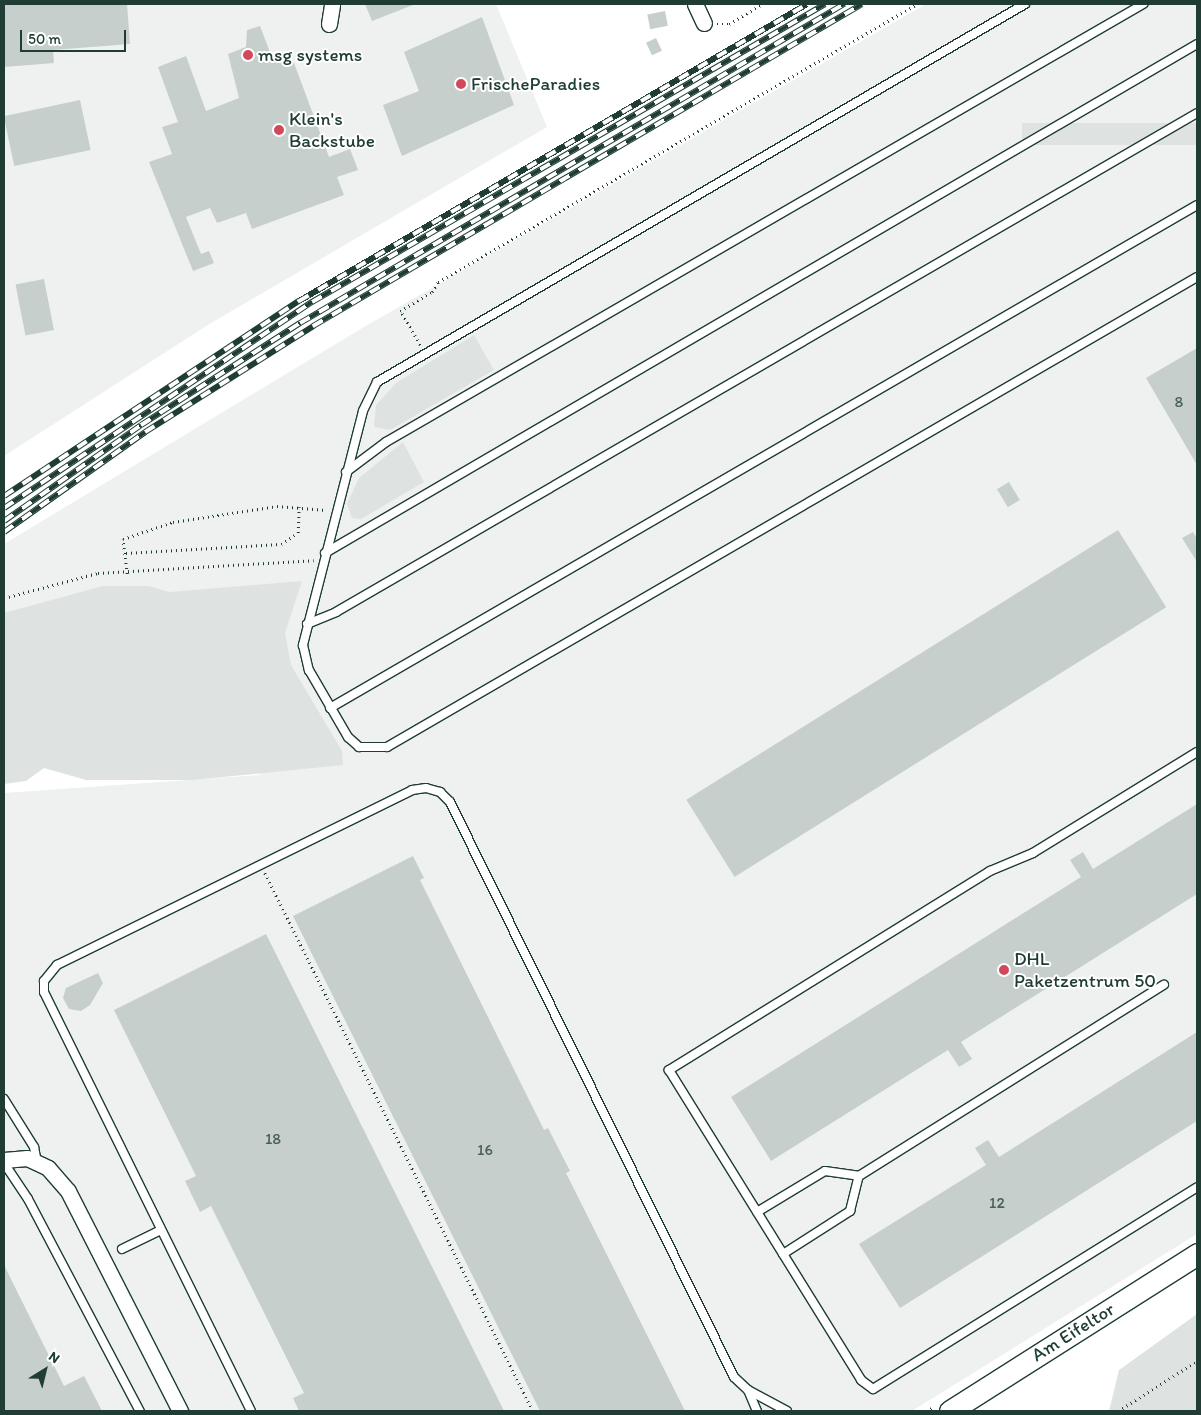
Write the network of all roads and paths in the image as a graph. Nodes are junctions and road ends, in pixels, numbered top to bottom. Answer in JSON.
{"nodes":[{"id":1,"x":332,"y":4,"type":"edge"},
{"id":2,"x":695,"y":4,"type":"edge"},
{"id":3,"x":762,"y":4,"type":"edge"},
{"id":4,"x":917,"y":4,"type":"edge"},
{"id":5,"x":1025,"y":4,"type":"edge"},
{"id":6,"x":1143,"y":4,"type":"edge"},
{"id":7,"x":704,"y":23,"type":"joint"},
{"id":8,"x":329,"y":24,"type":"dead end"},
{"id":9,"x":1197,"y":44,"type":"edge"},
{"id":10,"x":1197,"y":113,"type":"edge"},
{"id":11,"x":1197,"y":205,"type":"edge"},
{"id":12,"x":1197,"y":278,"type":"edge"},
{"id":13,"x":424,"y":352,"type":"junction"},
{"id":14,"x":346,"y":472,"type":"junction"},
{"id":15,"x":299,"y":506,"type":"junction"},
{"id":16,"x":335,"y":512,"type":"junction"},
{"id":17,"x":126,"y":553,"type":"junction"},
{"id":18,"x":324,"y":556,"type":"junction"},
{"id":19,"x":127,"y":574,"type":"junction"},
{"id":20,"x":4,"y":598,"type":"edge"},
{"id":21,"x":307,"y":624,"type":"junction"},
{"id":22,"x":330,"y":708,"type":"junction"},
{"id":23,"x":1197,"y":752,"type":"edge"},
{"id":24,"x":260,"y":865,"type":"junction"},
{"id":25,"x":1164,"y":984,"type":"dead end"},
{"id":26,"x":4,"y":1099,"type":"edge"},
{"id":27,"x":4,"y":1162,"type":"edge"},
{"id":28,"x":37,"y":1163,"type":"junction"},
{"id":29,"x":859,"y":1176,"type":"junction"},
{"id":30,"x":1197,"y":1186,"type":"edge"},
{"id":31,"x":757,"y":1212,"type":"junction"},
{"id":32,"x":161,"y":1230,"type":"junction"},
{"id":33,"x":122,"y":1249,"type":"dead end"},
{"id":34,"x":783,"y":1254,"type":"junction"},
{"id":35,"x":1197,"y":1254,"type":"edge"},
{"id":36,"x":1197,"y":1361,"type":"edge"},
{"id":37,"x":748,"y":1390,"type":"junction"},
{"id":38,"x":140,"y":1411,"type":"edge"},
{"id":39,"x":180,"y":1411,"type":"edge"},
{"id":40,"x":250,"y":1411,"type":"edge"},
{"id":41,"x":533,"y":1411,"type":"edge"},
{"id":42,"x":757,"y":1411,"type":"edge"},
{"id":43,"x":787,"y":1411,"type":"edge"},
{"id":44,"x":950,"y":1411,"type":"edge"},
{"id":45,"x":1118,"y":1411,"type":"edge"}],
"edges":[{"from":1,"to":8,"type":"street"},
{"from":2,"to":7,"type":"street"},
{"from":3,"to":7,"type":"path"},
{"from":4,"to":13,"type":"path"},
{"from":5,"to":13,"type":"lane"},
{"from":6,"to":14,"type":"lane"},
{"from":9,"to":18,"type":"lane"},
{"from":10,"to":21,"type":"lane"},
{"from":11,"to":22,"type":"lane"},
{"from":12,"to":22,"type":"lane"},
{"from":13,"to":14,"type":"lane"},
{"from":14,"to":16,"type":"lane"},
{"from":15,"to":16,"type":"path"},
{"from":15,"to":17,"type":"path"},
{"from":15,"to":17,"type":"path"},
{"from":16,"to":18,"type":"lane"},
{"from":17,"to":19,"type":"path"},
{"from":18,"to":19,"type":"path"},
{"from":18,"to":21,"type":"lane"},
{"from":19,"to":20,"type":"path"},
{"from":21,"to":22,"type":"lane"},
{"from":23,"to":31,"type":"lane"},
{"from":24,"to":32,"type":"lane"},
{"from":24,"to":37,"type":"lane"},
{"from":24,"to":41,"type":"path"},
{"from":25,"to":29,"type":"lane"},
{"from":26,"to":28,"type":"lane"},
{"from":27,"to":28,"type":"street"},
{"from":27,"to":38,"type":"lane"},
{"from":28,"to":39,"type":"street"},
{"from":29,"to":31,"type":"lane"},
{"from":29,"to":34,"type":"lane"},
{"from":30,"to":34,"type":"lane"},
{"from":31,"to":34,"type":"lane"},
{"from":32,"to":33,"type":"lane"},
{"from":32,"to":40,"type":"lane"},
{"from":35,"to":44,"type":"main road","name":"Am Eifeltor"},
{"from":36,"to":45,"type":"path"},
{"from":37,"to":42,"type":"lane"},
{"from":37,"to":43,"type":"lane"}]}
